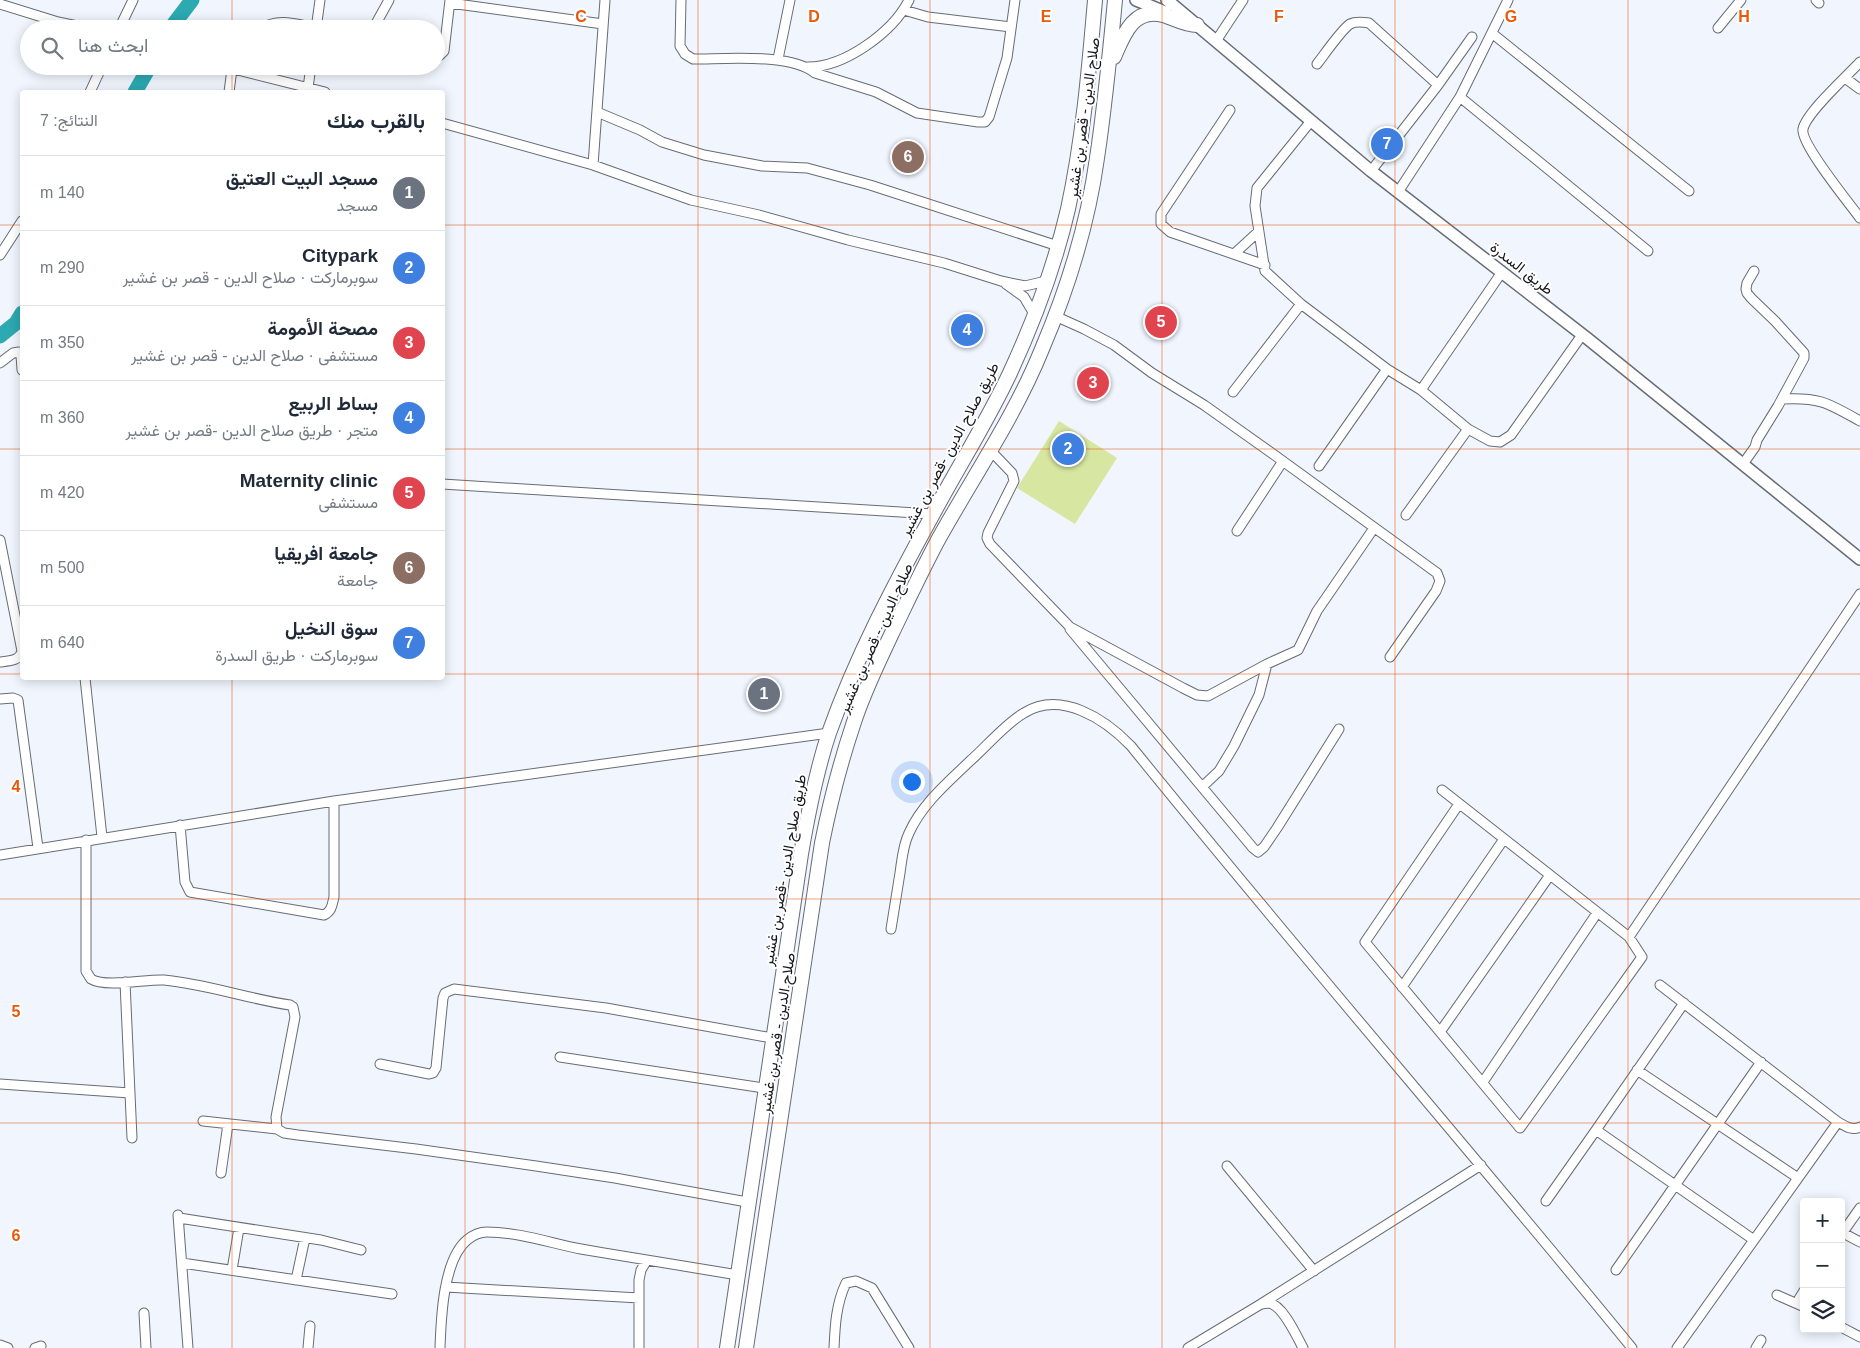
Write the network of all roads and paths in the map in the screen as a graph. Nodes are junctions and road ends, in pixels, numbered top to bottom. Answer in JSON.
{"nodes":[{"id":1,"x":133,"y":0,"type":"edge"},
{"id":2,"x":320,"y":0,"type":"edge"},
{"id":3,"x":389,"y":0,"type":"edge"},
{"id":4,"x":605,"y":0,"type":"edge"},
{"id":5,"x":681,"y":0,"type":"edge"},
{"id":6,"x":790,"y":0,"type":"edge"},
{"id":7,"x":910,"y":0,"type":"edge"},
{"id":8,"x":1015,"y":0,"type":"edge"},
{"id":9,"x":1095,"y":0,"type":"edge"},
{"id":10,"x":1115,"y":0,"type":"edge"},
{"id":11,"x":1136,"y":0,"type":"edge"},
{"id":12,"x":1167,"y":0,"type":"edge"},
{"id":13,"x":1243,"y":0,"type":"edge"},
{"id":14,"x":1508,"y":0,"type":"edge"},
{"id":15,"x":1741,"y":0,"type":"edge"},
{"id":16,"x":450,"y":1,"type":"edge"},
{"id":17,"x":0,"y":4,"type":"edge"},
{"id":18,"x":904,"y":10,"type":"junction"},
{"id":19,"x":52,"y":20,"type":"edge"},
{"id":20,"x":123,"y":20,"type":"edge"},
{"id":21,"x":317,"y":20,"type":"edge"},
{"id":22,"x":378,"y":20,"type":"edge"},
{"id":23,"x":602,"y":24,"type":"junction"},
{"id":24,"x":1197,"y":25,"type":"junction"},
{"id":25,"x":1011,"y":27,"type":"junction"},
{"id":26,"x":1718,"y":28,"type":"dead end"},
{"id":27,"x":1493,"y":34,"type":"junction"},
{"id":28,"x":1472,"y":37,"type":"dead end"},
{"id":29,"x":1216,"y":41,"type":"junction"},
{"id":30,"x":445,"y":43,"type":"edge"},
{"id":31,"x":778,"y":59,"type":"junction"},
{"id":32,"x":1860,"y":62,"type":"edge"},
{"id":33,"x":1317,"y":64,"type":"dead end"},
{"id":34,"x":808,"y":67,"type":"junction"},
{"id":35,"x":1108,"y":71,"type":"junction"},
{"id":36,"x":98,"y":75,"type":"edge"},
{"id":37,"x":234,"y":75,"type":"edge"},
{"id":38,"x":259,"y":75,"type":"edge"},
{"id":39,"x":310,"y":75,"type":"edge"},
{"id":40,"x":1845,"y":78,"type":"junction"},
{"id":41,"x":1438,"y":85,"type":"junction"},
{"id":42,"x":308,"y":88,"type":"junction"},
{"id":43,"x":1860,"y":89,"type":"edge"},
{"id":44,"x":91,"y":90,"type":"edge"},
{"id":45,"x":230,"y":90,"type":"edge"},
{"id":46,"x":316,"y":90,"type":"edge"},
{"id":47,"x":1460,"y":97,"type":"junction"},
{"id":48,"x":1230,"y":110,"type":"dead end"},
{"id":49,"x":597,"y":112,"type":"junction"},
{"id":50,"x":1311,"y":121,"type":"junction"},
{"id":51,"x":445,"y":124,"type":"edge"},
{"id":52,"x":593,"y":165,"type":"junction"},
{"id":53,"x":1371,"y":170,"type":"junction"},
{"id":54,"x":1690,"y":191,"type":"dead end"},
{"id":55,"x":1398,"y":192,"type":"junction"},
{"id":56,"x":1860,"y":218,"type":"edge"},
{"id":57,"x":20,"y":224,"type":"edge"},
{"id":58,"x":1258,"y":232,"type":"junction"},
{"id":59,"x":1058,"y":246,"type":"junction"},
{"id":60,"x":1648,"y":251,"type":"dead end"},
{"id":61,"x":1234,"y":254,"type":"junction"},
{"id":62,"x":0,"y":255,"type":"edge"},
{"id":63,"x":1265,"y":265,"type":"junction"},
{"id":64,"x":1754,"y":271,"type":"dead end"},
{"id":65,"x":1502,"y":272,"type":"junction"},
{"id":66,"x":1001,"y":281,"type":"junction"},
{"id":67,"x":1046,"y":281,"type":"junction"},
{"id":68,"x":1301,"y":304,"type":"junction"},
{"id":69,"x":1034,"y":314,"type":"junction"},
{"id":70,"x":1055,"y":316,"type":"junction"},
{"id":71,"x":1582,"y":334,"type":"junction"},
{"id":72,"x":20,"y":354,"type":"edge"},
{"id":73,"x":0,"y":363,"type":"edge"},
{"id":74,"x":1388,"y":369,"type":"junction"},
{"id":75,"x":1421,"y":390,"type":"junction"},
{"id":76,"x":1233,"y":392,"type":"dead end"},
{"id":77,"x":1782,"y":399,"type":"junction"},
{"id":78,"x":1860,"y":421,"type":"edge"},
{"id":79,"x":1468,"y":429,"type":"junction"},
{"id":80,"x":990,"y":450,"type":"junction"},
{"id":81,"x":1283,"y":461,"type":"junction"},
{"id":82,"x":1744,"y":464,"type":"junction"},
{"id":83,"x":1319,"y":466,"type":"dead end"},
{"id":84,"x":445,"y":484,"type":"edge"},
{"id":85,"x":933,"y":514,"type":"junction"},
{"id":86,"x":1406,"y":515,"type":"dead end"},
{"id":87,"x":1374,"y":528,"type":"junction"},
{"id":88,"x":1237,"y":531,"type":"dead end"},
{"id":89,"x":0,"y":540,"type":"edge"},
{"id":90,"x":1860,"y":559,"type":"edge"},
{"id":91,"x":1860,"y":594,"type":"edge"},
{"id":92,"x":1065,"y":623,"type":"junction"},
{"id":93,"x":20,"y":641,"type":"edge"},
{"id":94,"x":20,"y":657,"type":"edge"},
{"id":95,"x":1390,"y":657,"type":"dead end"},
{"id":96,"x":0,"y":662,"type":"edge"},
{"id":97,"x":1267,"y":664,"type":"junction"},
{"id":98,"x":85,"y":680,"type":"edge"},
{"id":99,"x":0,"y":700,"type":"edge"},
{"id":100,"x":1339,"y":729,"type":"dead end"},
{"id":101,"x":829,"y":733,"type":"junction"},
{"id":102,"x":1202,"y":787,"type":"junction"},
{"id":103,"x":1442,"y":790,"type":"dead end"},
{"id":104,"x":334,"y":801,"type":"junction"},
{"id":105,"x":1459,"y":804,"type":"junction"},
{"id":106,"x":180,"y":825,"type":"junction"},
{"id":107,"x":102,"y":838,"type":"junction"},
{"id":108,"x":1504,"y":839,"type":"junction"},
{"id":109,"x":86,"y":840,"type":"junction"},
{"id":110,"x":38,"y":848,"type":"junction"},
{"id":111,"x":0,"y":855,"type":"edge"},
{"id":112,"x":1550,"y":875,"type":"junction"},
{"id":113,"x":1597,"y":913,"type":"junction"},
{"id":114,"x":892,"y":929,"type":"dead end"},
{"id":115,"x":1629,"y":937,"type":"junction"},
{"id":116,"x":126,"y":982,"type":"junction"},
{"id":117,"x":1660,"y":985,"type":"dead end"},
{"id":118,"x":1402,"y":986,"type":"junction"},
{"id":119,"x":1684,"y":1003,"type":"junction"},
{"id":120,"x":775,"y":1019,"type":"junction"},
{"id":121,"x":795,"y":1022,"type":"junction"},
{"id":122,"x":1440,"y":1032,"type":"junction"},
{"id":123,"x":772,"y":1038,"type":"junction"},
{"id":124,"x":560,"y":1058,"type":"dead end"},
{"id":125,"x":1762,"y":1062,"type":"junction"},
{"id":126,"x":380,"y":1064,"type":"dead end"},
{"id":127,"x":1638,"y":1070,"type":"junction"},
{"id":128,"x":1484,"y":1082,"type":"junction"},
{"id":129,"x":0,"y":1084,"type":"edge"},
{"id":130,"x":764,"y":1088,"type":"junction"},
{"id":131,"x":130,"y":1093,"type":"junction"},
{"id":132,"x":203,"y":1121,"type":"dead end"},
{"id":133,"x":1838,"y":1122,"type":"junction"},
{"id":134,"x":228,"y":1124,"type":"junction"},
{"id":135,"x":1718,"y":1124,"type":"junction"},
{"id":136,"x":1860,"y":1127,"type":"edge"},
{"id":137,"x":277,"y":1129,"type":"junction"},
{"id":138,"x":1596,"y":1130,"type":"junction"},
{"id":139,"x":132,"y":1138,"type":"dead end"},
{"id":140,"x":1481,"y":1165,"type":"junction"},
{"id":141,"x":1227,"y":1166,"type":"dead end"},
{"id":142,"x":221,"y":1173,"type":"dead end"},
{"id":143,"x":1798,"y":1178,"type":"junction"},
{"id":144,"x":1675,"y":1185,"type":"junction"},
{"id":145,"x":1546,"y":1201,"type":"dead end"},
{"id":146,"x":747,"y":1202,"type":"junction"},
{"id":147,"x":1860,"y":1208,"type":"edge"},
{"id":148,"x":239,"y":1228,"type":"junction"},
{"id":149,"x":1845,"y":1230,"type":"edge"},
{"id":150,"x":1845,"y":1235,"type":"edge"},
{"id":151,"x":305,"y":1238,"type":"junction"},
{"id":152,"x":1754,"y":1240,"type":"junction"},
{"id":153,"x":1860,"y":1242,"type":"edge"},
{"id":154,"x":361,"y":1250,"type":"dead end"},
{"id":155,"x":647,"y":1260,"type":"junction"},
{"id":156,"x":182,"y":1263,"type":"junction"},
{"id":157,"x":232,"y":1270,"type":"junction"},
{"id":158,"x":1616,"y":1270,"type":"dead end"},
{"id":159,"x":1314,"y":1271,"type":"junction"},
{"id":160,"x":738,"y":1275,"type":"junction"},
{"id":161,"x":296,"y":1280,"type":"junction"},
{"id":162,"x":446,"y":1287,"type":"junction"},
{"id":163,"x":392,"y":1294,"type":"dead end"},
{"id":164,"x":1777,"y":1295,"type":"dead end"},
{"id":165,"x":639,"y":1298,"type":"junction"},
{"id":166,"x":1261,"y":1304,"type":"junction"},
{"id":167,"x":1800,"y":1306,"type":"edge"},
{"id":168,"x":144,"y":1313,"type":"dead end"},
{"id":169,"x":310,"y":1326,"type":"dead end"},
{"id":170,"x":1845,"y":1329,"type":"edge"},
{"id":171,"x":1860,"y":1337,"type":"edge"},
{"id":172,"x":0,"y":1345,"type":"edge"},
{"id":173,"x":8,"y":1348,"type":"edge"},
{"id":174,"x":146,"y":1348,"type":"edge"},
{"id":175,"x":188,"y":1348,"type":"edge"},
{"id":176,"x":308,"y":1348,"type":"edge"},
{"id":177,"x":440,"y":1348,"type":"edge"},
{"id":178,"x":638,"y":1348,"type":"edge"},
{"id":179,"x":727,"y":1348,"type":"edge"},
{"id":180,"x":746,"y":1348,"type":"edge"},
{"id":181,"x":834,"y":1348,"type":"edge"},
{"id":182,"x":909,"y":1348,"type":"edge"},
{"id":183,"x":1188,"y":1348,"type":"edge"},
{"id":184,"x":1303,"y":1348,"type":"edge"},
{"id":185,"x":1632,"y":1348,"type":"edge"},
{"id":186,"x":1677,"y":1348,"type":"edge"}],
"edges":[{"from":1,"to":20,"type":"street"},
{"from":2,"to":21,"type":"street"},
{"from":3,"to":22,"type":"street"},
{"from":4,"to":23,"type":"street"},
{"from":5,"to":31,"type":"street"},
{"from":6,"to":31,"type":"street"},
{"from":7,"to":18,"type":"street"},
{"from":8,"to":25,"type":"street"},
{"from":9,"to":59,"type":"highway","name":"طريق صلاح الدين -قصر بن غشير"},
{"from":10,"to":35,"type":"highway","name":"صلاح الدين - قصر بن غشير"},
{"from":11,"to":24,"type":"main road"},
{"from":12,"to":24,"type":"main road","name":"طريق السدرة"},
{"from":13,"to":29,"type":"street"},
{"from":14,"to":27,"type":"street"},
{"from":15,"to":26,"type":"street"},
{"from":16,"to":23,"type":"street"},
{"from":16,"to":30,"type":"street"},
{"from":17,"to":19,"type":"street"},
{"from":18,"to":25,"type":"street"},
{"from":18,"to":34,"type":"street"},
{"from":23,"to":49,"type":"street"},
{"from":24,"to":29,"type":"main road","name":"طريق السدرة"},
{"from":24,"to":35,"type":"highway"},
{"from":25,"to":34,"type":"street"},
{"from":27,"to":47,"type":"street"},
{"from":27,"to":54,"type":"street"},
{"from":28,"to":41,"type":"street"},
{"from":29,"to":50,"type":"main road","name":"طريق السدرة"},
{"from":31,"to":34,"type":"street"},
{"from":32,"to":40,"type":"street"},
{"from":33,"to":41,"type":"street"},
{"from":35,"to":70,"type":"highway","name":"صلاح الدين - قصر بن غشير"},
{"from":36,"to":44,"type":"street"},
{"from":37,"to":45,"type":"street"},
{"from":38,"to":42,"type":"street"},
{"from":39,"to":42,"type":"street"},
{"from":40,"to":43,"type":"street"},
{"from":40,"to":56,"type":"street"},
{"from":41,"to":53,"type":"street"},
{"from":42,"to":46,"type":"street"},
{"from":47,"to":55,"type":"street"},
{"from":47,"to":60,"type":"street"},
{"from":48,"to":61,"type":"street"},
{"from":49,"to":52,"type":"street"},
{"from":49,"to":59,"type":"street"},
{"from":50,"to":53,"type":"main road","name":"طريق السدرة"},
{"from":50,"to":58,"type":"street"},
{"from":51,"to":52,"type":"street"},
{"from":52,"to":66,"type":"street"},
{"from":53,"to":55,"type":"main road","name":"طريق السدرة"},
{"from":55,"to":65,"type":"main road","name":"طريق السدرة"},
{"from":57,"to":62,"type":"street"},
{"from":58,"to":61,"type":"street"},
{"from":58,"to":63,"type":"street"},
{"from":59,"to":67,"type":"highway","name":"طريق صلاح الدين -قصر بن غشير"},
{"from":61,"to":63,"type":"street"},
{"from":63,"to":68,"type":"street"},
{"from":64,"to":77,"type":"street"},
{"from":65,"to":71,"type":"main road","name":"طريق السدرة"},
{"from":65,"to":75,"type":"street"},
{"from":66,"to":67,"type":"street"},
{"from":66,"to":69,"type":"street"},
{"from":67,"to":69,"type":"highway","name":"طريق صلاح الدين -قصر بن غشير"},
{"from":68,"to":74,"type":"street"},
{"from":68,"to":76,"type":"street"},
{"from":69,"to":85,"type":"highway","name":"طريق صلاح الدين -قصر بن غشير"},
{"from":70,"to":80,"type":"highway","name":"صلاح الدين - قصر بن غشير"},
{"from":70,"to":81,"type":"street"},
{"from":71,"to":79,"type":"street"},
{"from":71,"to":82,"type":"main road","name":"طريق السدرة"},
{"from":72,"to":73,"type":"street"},
{"from":74,"to":75,"type":"street"},
{"from":74,"to":83,"type":"street"},
{"from":75,"to":79,"type":"street"},
{"from":77,"to":78,"type":"street"},
{"from":77,"to":82,"type":"street"},
{"from":79,"to":86,"type":"street"},
{"from":80,"to":92,"type":"street"},
{"from":80,"to":121,"type":"highway","name":"صلاح الدين - قصر بن غشير"},
{"from":81,"to":87,"type":"street"},
{"from":81,"to":88,"type":"street"},
{"from":82,"to":90,"type":"main road","name":"طريق السدرة"},
{"from":84,"to":85,"type":"street"},
{"from":85,"to":101,"type":"highway","name":"طريق صلاح الدين -قصر بن غشير"},
{"from":87,"to":95,"type":"street"},
{"from":87,"to":97,"type":"street"},
{"from":89,"to":93,"type":"street"},
{"from":91,"to":115,"type":"street"},
{"from":92,"to":97,"type":"street"},
{"from":92,"to":102,"type":"street"},
{"from":94,"to":96,"type":"street"},
{"from":97,"to":102,"type":"street"},
{"from":98,"to":107,"type":"street"},
{"from":99,"to":110,"type":"street"},
{"from":100,"to":102,"type":"street"},
{"from":101,"to":104,"type":"street"},
{"from":101,"to":120,"type":"highway","name":"طريق صلاح الدين -قصر بن غشير"},
{"from":103,"to":105,"type":"street"},
{"from":104,"to":106,"type":"street"},
{"from":104,"to":106,"type":"street"},
{"from":105,"to":108,"type":"street"},
{"from":105,"to":118,"type":"street"},
{"from":106,"to":107,"type":"street"},
{"from":107,"to":109,"type":"street"},
{"from":108,"to":112,"type":"street"},
{"from":108,"to":118,"type":"street"},
{"from":109,"to":110,"type":"street"},
{"from":109,"to":116,"type":"street"},
{"from":110,"to":111,"type":"street"},
{"from":112,"to":113,"type":"street"},
{"from":112,"to":122,"type":"street"},
{"from":113,"to":115,"type":"street"},
{"from":113,"to":128,"type":"street"},
{"from":114,"to":140,"type":"street"},
{"from":115,"to":128,"type":"street"},
{"from":116,"to":131,"type":"street"},
{"from":116,"to":137,"type":"street"},
{"from":117,"to":119,"type":"street"},
{"from":118,"to":122,"type":"street"},
{"from":119,"to":125,"type":"street"},
{"from":119,"to":127,"type":"street"},
{"from":120,"to":121,"type":"highway"},
{"from":120,"to":123,"type":"highway","name":"طريق صلاح الدين -قصر بن غشير"},
{"from":121,"to":180,"type":"highway","name":"صلاح الدين - قصر بن غشير"},
{"from":122,"to":128,"type":"street"},
{"from":123,"to":126,"type":"street"},
{"from":123,"to":130,"type":"highway","name":"طريق صلاح الدين -قصر بن غشير"},
{"from":124,"to":130,"type":"street"},
{"from":125,"to":133,"type":"street"},
{"from":125,"to":135,"type":"street"},
{"from":127,"to":135,"type":"street"},
{"from":127,"to":138,"type":"street"},
{"from":129,"to":131,"type":"street"},
{"from":130,"to":146,"type":"highway","name":"طريق صلاح الدين -قصر بن غشير"},
{"from":131,"to":139,"type":"street"},
{"from":132,"to":134,"type":"street"},
{"from":133,"to":136,"type":"street"},
{"from":133,"to":143,"type":"street"},
{"from":134,"to":137,"type":"street"},
{"from":134,"to":142,"type":"street"},
{"from":135,"to":143,"type":"street"},
{"from":135,"to":144,"type":"street"},
{"from":137,"to":146,"type":"street"},
{"from":138,"to":144,"type":"street"},
{"from":138,"to":145,"type":"street"},
{"from":140,"to":159,"type":"street"},
{"from":140,"to":185,"type":"street"},
{"from":141,"to":159,"type":"street"},
{"from":143,"to":152,"type":"street"},
{"from":144,"to":152,"type":"street"},
{"from":144,"to":158,"type":"street"},
{"from":146,"to":160,"type":"highway","name":"طريق صلاح الدين -قصر بن غشير"},
{"from":147,"to":149,"type":"street"},
{"from":148,"to":151,"type":"street"},
{"from":148,"to":156,"type":"street"},
{"from":148,"to":157,"type":"street"},
{"from":150,"to":153,"type":"street"},
{"from":151,"to":154,"type":"street"},
{"from":151,"to":161,"type":"street"},
{"from":152,"to":186,"type":"street"},
{"from":155,"to":160,"type":"street"},
{"from":155,"to":162,"type":"street"},
{"from":155,"to":165,"type":"street"},
{"from":156,"to":157,"type":"street"},
{"from":156,"to":175,"type":"street"},
{"from":157,"to":161,"type":"street"},
{"from":159,"to":166,"type":"street"},
{"from":160,"to":179,"type":"highway","name":"طريق صلاح الدين -قصر بن غشير"},
{"from":161,"to":163,"type":"street"},
{"from":162,"to":165,"type":"street"},
{"from":162,"to":177,"type":"street"},
{"from":164,"to":167,"type":"street"},
{"from":165,"to":178,"type":"street"},
{"from":166,"to":183,"type":"street"},
{"from":166,"to":184,"type":"street"},
{"from":168,"to":174,"type":"street"},
{"from":169,"to":176,"type":"street"},
{"from":170,"to":171,"type":"street"},
{"from":172,"to":173,"type":"street"},
{"from":181,"to":182,"type":"street"}]}
